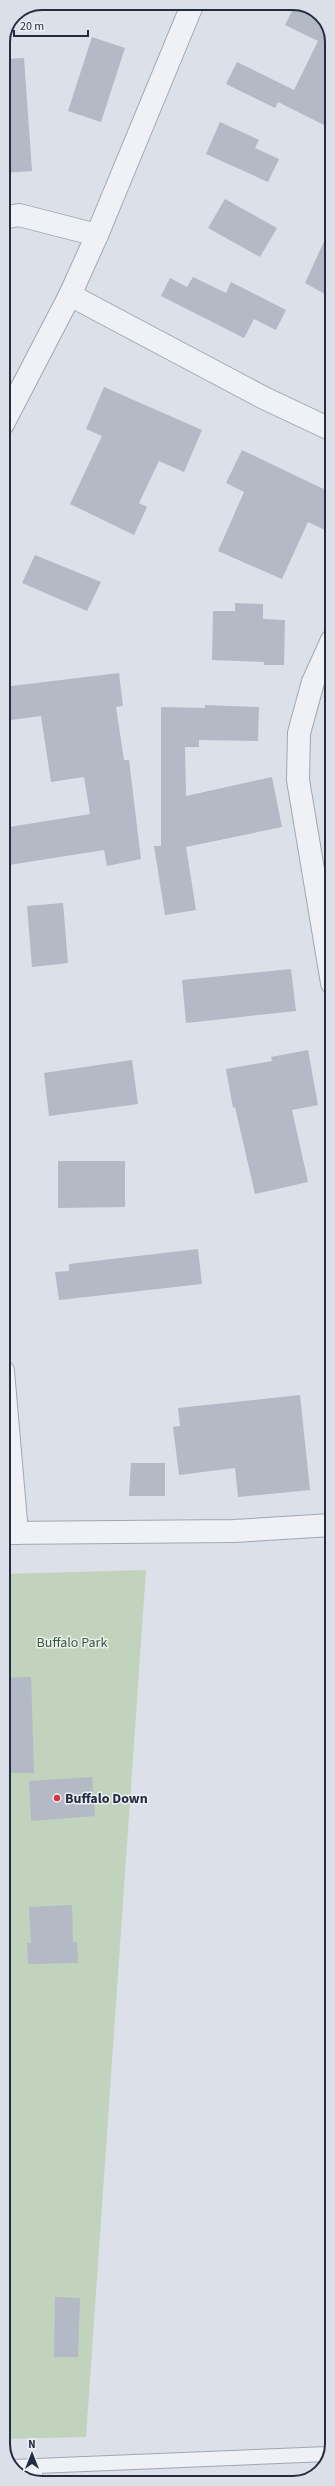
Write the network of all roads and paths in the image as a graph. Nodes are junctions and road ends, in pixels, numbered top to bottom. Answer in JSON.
{"nodes":[{"id":1,"x":190,"y":10,"type":"edge"},
{"id":2,"x":10,"y":217,"type":"edge"},
{"id":3,"x":97,"y":235,"type":"junction"},
{"id":4,"x":70,"y":295,"type":"junction"},
{"id":5,"x":10,"y":411,"type":"edge"},
{"id":6,"x":325,"y":427,"type":"edge"},
{"id":7,"x":325,"y":655,"type":"edge"},
{"id":8,"x":325,"y":941,"type":"edge"},
{"id":9,"x":325,"y":1525,"type":"edge"},
{"id":10,"x":10,"y":1533,"type":"edge"},
{"id":11,"x":323,"y":2454,"type":"edge"},
{"id":12,"x":35,"y":2466,"type":"junction"},
{"id":13,"x":19,"y":2467,"type":"edge"},
{"id":14,"x":35,"y":2475,"type":"edge"}],
"edges":[{"from":1,"to":3,"type":"street"},
{"from":2,"to":3,"type":"street"},
{"from":3,"to":4,"type":"street"},
{"from":4,"to":5,"type":"street"},
{"from":4,"to":6,"type":"street"},
{"from":7,"to":8,"type":"street"},
{"from":9,"to":10,"type":"street"},
{"from":11,"to":12,"type":"lane"},
{"from":12,"to":13,"type":"lane"},
{"from":12,"to":14,"type":"lane"}]}
